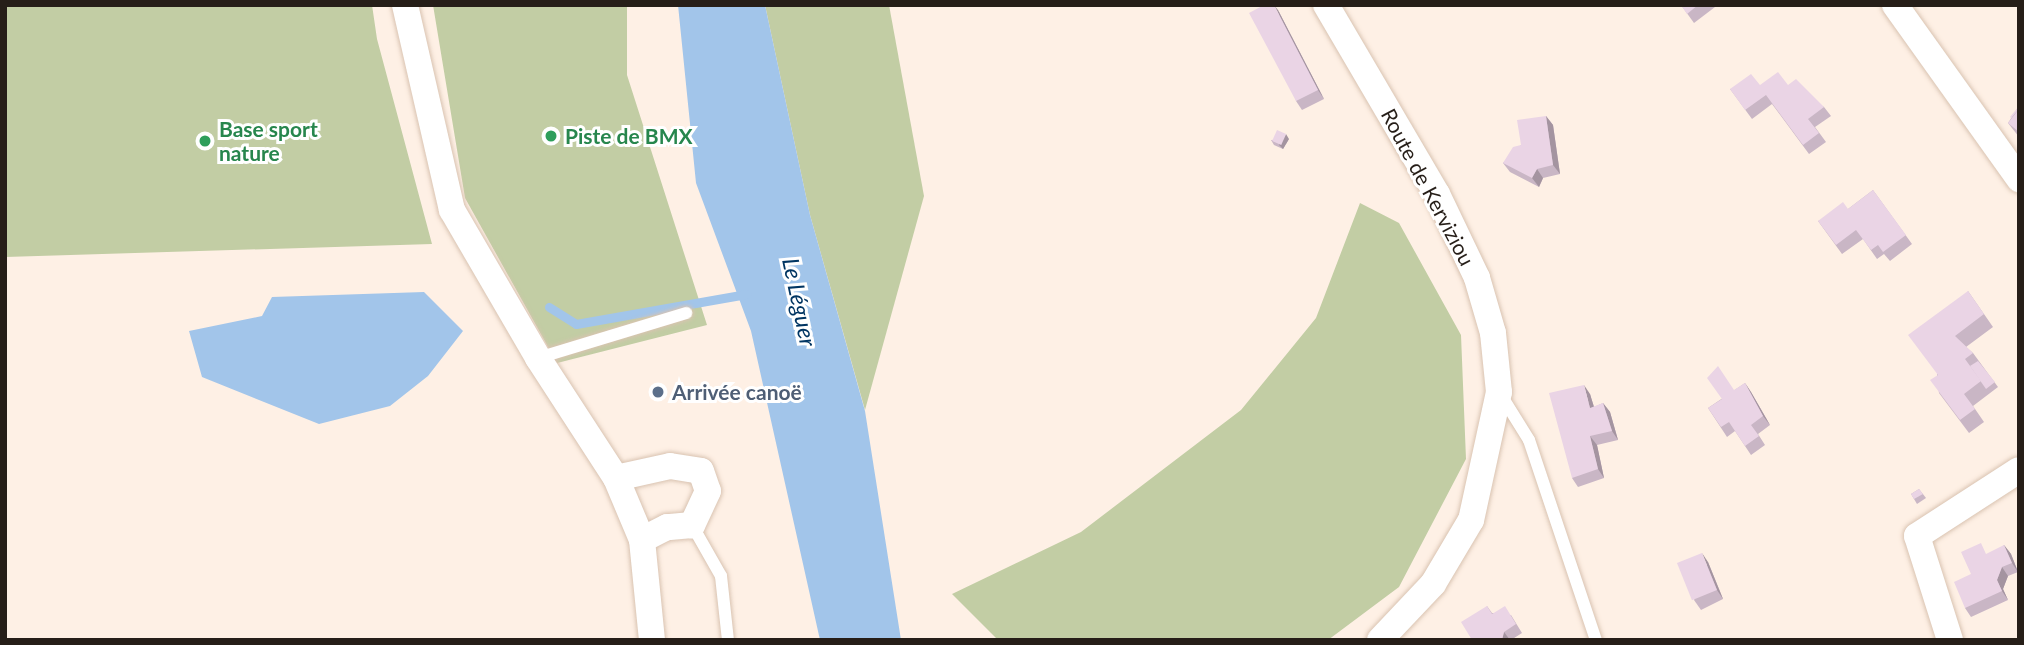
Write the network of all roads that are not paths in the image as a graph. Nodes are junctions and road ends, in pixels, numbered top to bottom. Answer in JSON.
{"nodes":[{"id":1,"x":405,"y":5,"type":"edge"},
{"id":2,"x":1325,"y":5,"type":"edge"},
{"id":3,"x":1895,"y":5,"type":"edge"},
{"id":4,"x":2019,"y":179,"type":"edge"},
{"id":5,"x":686,"y":313,"type":"dead end"},
{"id":6,"x":538,"y":358,"type":"junction"},
{"id":7,"x":1499,"y":392,"type":"junction"},
{"id":8,"x":2019,"y":470,"type":"edge"},
{"id":9,"x":617,"y":478,"type":"junction"},
{"id":10,"x":692,"y":525,"type":"junction"},
{"id":11,"x":642,"y":540,"type":"junction"},
{"id":12,"x":652,"y":640,"type":"edge"},
{"id":13,"x":728,"y":640,"type":"edge"},
{"id":14,"x":1380,"y":640,"type":"edge"},
{"id":15,"x":1596,"y":640,"type":"edge"},
{"id":16,"x":1950,"y":640,"type":"edge"}],
"edges":[{"from":1,"to":6,"type":"street"},
{"from":2,"to":7,"type":"street","name":"Route de Kerviziou"},
{"from":3,"to":4,"type":"street"},
{"from":5,"to":6,"type":"lane"},
{"from":6,"to":9,"type":"street"},
{"from":7,"to":14,"type":"street","name":"Route de Kerviziou"},
{"from":7,"to":15,"type":"lane"},
{"from":8,"to":16,"type":"street"},
{"from":9,"to":10,"type":"street"},
{"from":9,"to":11,"type":"street"},
{"from":10,"to":11,"type":"street"},
{"from":10,"to":13,"type":"lane"},
{"from":11,"to":12,"type":"street"}]}
